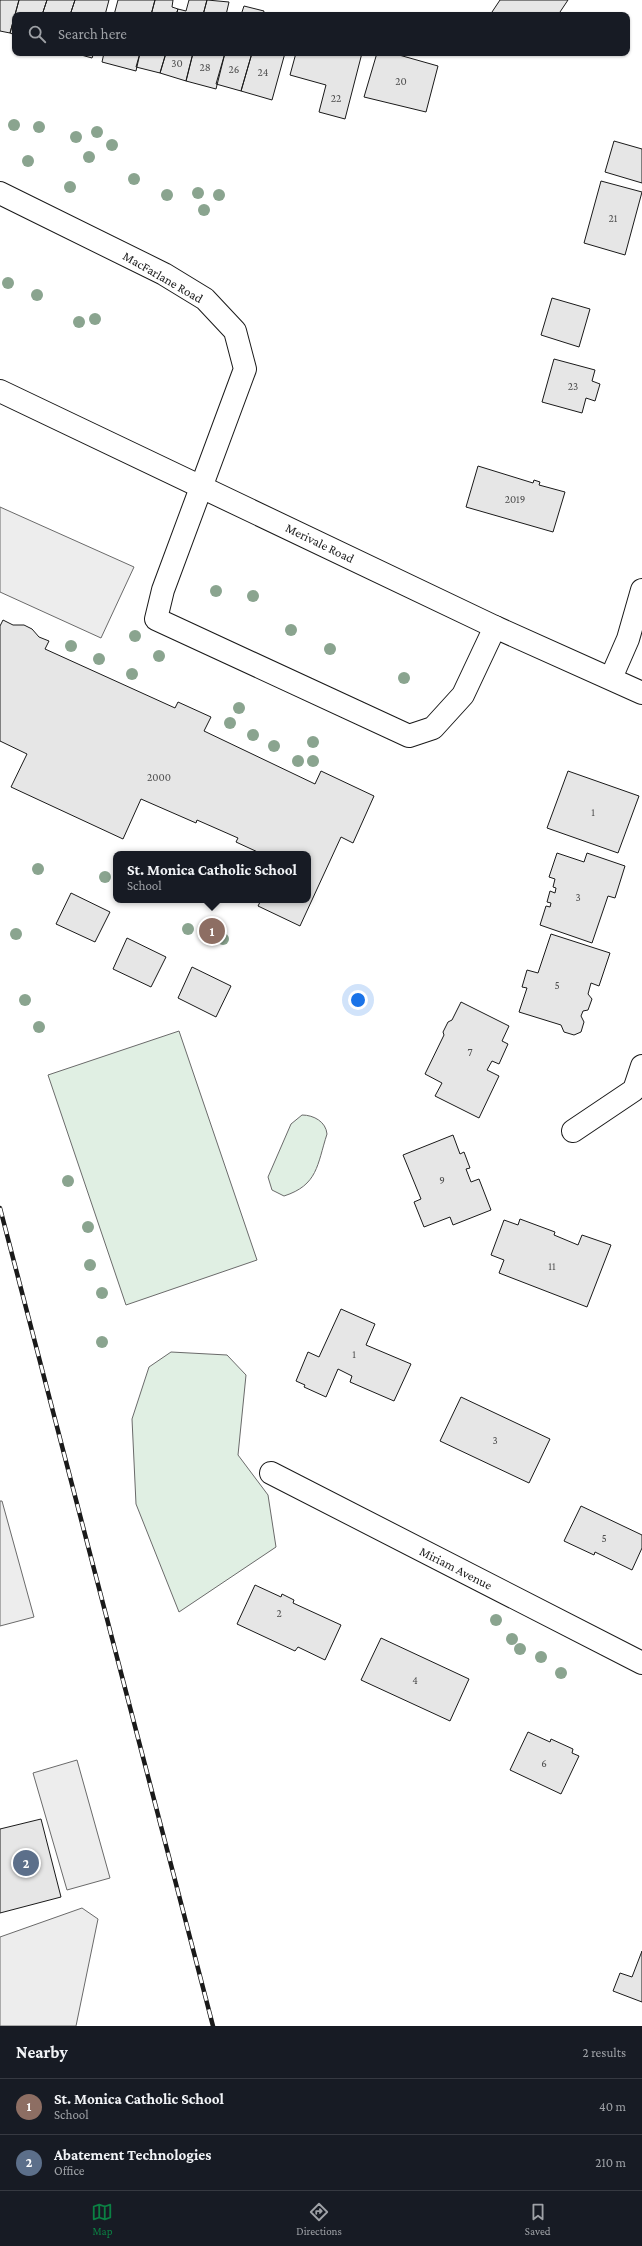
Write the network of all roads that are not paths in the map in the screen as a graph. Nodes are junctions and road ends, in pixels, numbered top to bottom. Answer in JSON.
{"nodes":[{"id":1,"x":0,"y":193,"type":"edge"},
{"id":2,"x":0,"y":391,"type":"edge"},
{"id":3,"x":200,"y":486,"type":"junction"},
{"id":4,"x":642,"y":590,"type":"edge"},
{"id":5,"x":494,"y":627,"type":"junction"},
{"id":6,"x":612,"y":678,"type":"junction"},
{"id":7,"x":642,"y":693,"type":"edge"},
{"id":8,"x":642,"y":1066,"type":"edge"},
{"id":9,"x":573,"y":1130,"type":"dead end"},
{"id":10,"x":271,"y":1473,"type":"dead end"},
{"id":11,"x":642,"y":1663,"type":"edge"}],
"edges":[{"from":1,"to":3,"type":"street","name":"MacFarlane Road"},
{"from":2,"to":3,"type":"street","name":"Merivale Road"},
{"from":3,"to":5,"type":"street","name":"Merivale Road"},
{"from":3,"to":5,"type":"street","name":"MacFarlane Road"},
{"from":4,"to":6,"type":"street"},
{"from":5,"to":6,"type":"street","name":"Merivale Road"},
{"from":6,"to":7,"type":"street","name":"Merivale Road"},
{"from":8,"to":9,"type":"street"},
{"from":10,"to":11,"type":"street","name":"Miriam Avenue"}]}
